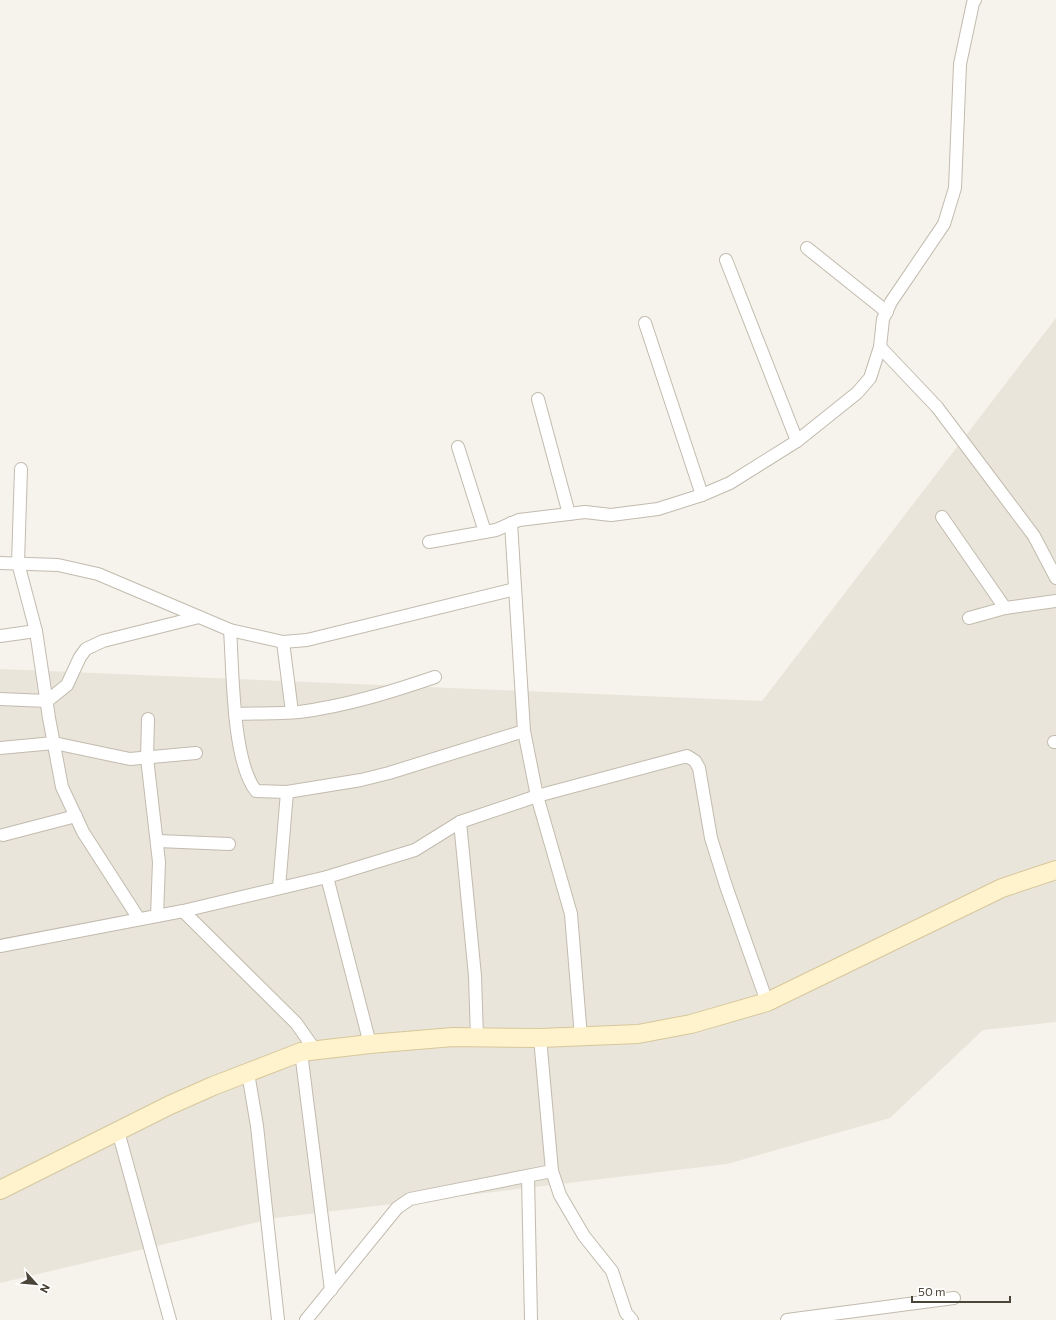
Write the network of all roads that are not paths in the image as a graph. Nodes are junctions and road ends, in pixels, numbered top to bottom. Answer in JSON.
{"nodes":[{"id":1,"x":975,"y":0,"type":"edge"},
{"id":2,"x":807,"y":248,"type":"dead end"},
{"id":3,"x":726,"y":260,"type":"dead end"},
{"id":4,"x":887,"y":312,"type":"junction"},
{"id":5,"x":645,"y":323,"type":"dead end"},
{"id":6,"x":880,"y":347,"type":"junction"},
{"id":7,"x":538,"y":399,"type":"dead end"},
{"id":8,"x":797,"y":441,"type":"junction"},
{"id":9,"x":458,"y":447,"type":"dead end"},
{"id":10,"x":21,"y":469,"type":"dead end"},
{"id":11,"x":702,"y":495,"type":"junction"},
{"id":12,"x":569,"y":514,"type":"junction"},
{"id":13,"x":942,"y":517,"type":"dead end"},
{"id":14,"x":511,"y":523,"type":"junction"},
{"id":15,"x":485,"y":532,"type":"junction"},
{"id":16,"x":429,"y":542,"type":"dead end"},
{"id":17,"x":0,"y":563,"type":"edge"},
{"id":18,"x":18,"y":563,"type":"junction"},
{"id":19,"x":1056,"y":578,"type":"edge"},
{"id":20,"x":515,"y":589,"type":"junction"},
{"id":21,"x":1056,"y":601,"type":"edge"},
{"id":22,"x":1005,"y":608,"type":"junction"},
{"id":23,"x":199,"y":617,"type":"junction"},
{"id":24,"x":969,"y":618,"type":"dead end"},
{"id":25,"x":230,"y":630,"type":"junction"},
{"id":26,"x":36,"y":631,"type":"junction"},
{"id":27,"x":0,"y":636,"type":"edge"},
{"id":28,"x":283,"y":642,"type":"junction"},
{"id":29,"x":435,"y":676,"type":"dead end"},
{"id":30,"x":0,"y":700,"type":"edge"},
{"id":31,"x":47,"y":701,"type":"junction"},
{"id":32,"x":292,"y":712,"type":"junction"},
{"id":33,"x":236,"y":714,"type":"junction"},
{"id":34,"x":148,"y":719,"type":"dead end"},
{"id":35,"x":524,"y":730,"type":"junction"},
{"id":36,"x":54,"y":743,"type":"junction"},
{"id":37,"x":0,"y":748,"type":"edge"},
{"id":38,"x":196,"y":753,"type":"dead end"},
{"id":39,"x":147,"y":758,"type":"junction"},
{"id":40,"x":288,"y":792,"type":"junction"},
{"id":41,"x":537,"y":796,"type":"junction"},
{"id":42,"x":76,"y":816,"type":"junction"},
{"id":43,"x":460,"y":822,"type":"junction"},
{"id":44,"x":3,"y":835,"type":"dead end"},
{"id":45,"x":158,"y":841,"type":"junction"},
{"id":46,"x":229,"y":844,"type":"dead end"},
{"id":47,"x":1056,"y":870,"type":"edge"},
{"id":48,"x":328,"y":877,"type":"junction"},
{"id":49,"x":279,"y":888,"type":"junction"},
{"id":50,"x":183,"y":911,"type":"junction"},
{"id":51,"x":157,"y":916,"type":"junction"},
{"id":52,"x":139,"y":919,"type":"junction"},
{"id":53,"x":0,"y":946,"type":"edge"},
{"id":54,"x":767,"y":1002,"type":"junction"},
{"id":55,"x":581,"y":1037,"type":"junction"},
{"id":56,"x":477,"y":1038,"type":"junction"},
{"id":57,"x":540,"y":1038,"type":"junction"},
{"id":58,"x":370,"y":1044,"type":"junction"},
{"id":59,"x":308,"y":1051,"type":"junction"},
{"id":60,"x":248,"y":1073,"type":"junction"},
{"id":61,"x":118,"y":1131,"type":"junction"},
{"id":62,"x":552,"y":1171,"type":"junction"},
{"id":63,"x":528,"y":1176,"type":"junction"},
{"id":64,"x":0,"y":1190,"type":"edge"},
{"id":65,"x":331,"y":1290,"type":"junction"},
{"id":66,"x":954,"y":1298,"type":"dead end"},
{"id":67,"x":170,"y":1320,"type":"edge"},
{"id":68,"x":278,"y":1320,"type":"edge"},
{"id":69,"x":306,"y":1320,"type":"edge"},
{"id":70,"x":531,"y":1320,"type":"edge"},
{"id":71,"x":632,"y":1320,"type":"edge"},
{"id":72,"x":787,"y":1320,"type":"edge"}],
"edges":[{"from":1,"to":4,"type":"street"},
{"from":2,"to":4,"type":"street"},
{"from":3,"to":8,"type":"street"},
{"from":4,"to":6,"type":"street"},
{"from":5,"to":11,"type":"street"},
{"from":6,"to":8,"type":"street"},
{"from":6,"to":19,"type":"street"},
{"from":7,"to":12,"type":"street"},
{"from":8,"to":11,"type":"street"},
{"from":9,"to":15,"type":"street"},
{"from":10,"to":18,"type":"street"},
{"from":11,"to":12,"type":"street"},
{"from":12,"to":14,"type":"street"},
{"from":13,"to":22,"type":"street"},
{"from":14,"to":15,"type":"street"},
{"from":14,"to":20,"type":"street"},
{"from":15,"to":16,"type":"street"},
{"from":17,"to":18,"type":"street"},
{"from":18,"to":23,"type":"street"},
{"from":18,"to":26,"type":"street"},
{"from":20,"to":28,"type":"street"},
{"from":20,"to":35,"type":"street"},
{"from":21,"to":22,"type":"street"},
{"from":22,"to":24,"type":"street"},
{"from":23,"to":25,"type":"street"},
{"from":23,"to":31,"type":"street"},
{"from":25,"to":28,"type":"street"},
{"from":25,"to":33,"type":"street"},
{"from":26,"to":27,"type":"street"},
{"from":26,"to":31,"type":"street"},
{"from":28,"to":32,"type":"street"},
{"from":29,"to":32,"type":"street"},
{"from":30,"to":31,"type":"street"},
{"from":31,"to":36,"type":"street"},
{"from":32,"to":33,"type":"street"},
{"from":33,"to":40,"type":"street"},
{"from":34,"to":39,"type":"street"},
{"from":35,"to":40,"type":"street"},
{"from":35,"to":41,"type":"street"},
{"from":36,"to":37,"type":"street"},
{"from":36,"to":39,"type":"street"},
{"from":36,"to":42,"type":"street"},
{"from":38,"to":39,"type":"street"},
{"from":39,"to":45,"type":"street"},
{"from":40,"to":49,"type":"street"},
{"from":41,"to":43,"type":"street"},
{"from":41,"to":54,"type":"street"},
{"from":41,"to":55,"type":"street"},
{"from":42,"to":44,"type":"street"},
{"from":42,"to":52,"type":"street"},
{"from":43,"to":48,"type":"street"},
{"from":43,"to":56,"type":"street"},
{"from":45,"to":46,"type":"street"},
{"from":45,"to":51,"type":"street"},
{"from":47,"to":54,"type":"main road"},
{"from":48,"to":49,"type":"street"},
{"from":48,"to":58,"type":"street"},
{"from":49,"to":50,"type":"street"},
{"from":50,"to":51,"type":"street"},
{"from":50,"to":59,"type":"street"},
{"from":51,"to":52,"type":"street"},
{"from":52,"to":53,"type":"street"},
{"from":54,"to":55,"type":"main road"},
{"from":55,"to":57,"type":"main road"},
{"from":56,"to":57,"type":"main road"},
{"from":56,"to":58,"type":"main road"},
{"from":57,"to":62,"type":"street"},
{"from":58,"to":59,"type":"main road"},
{"from":59,"to":60,"type":"main road"},
{"from":59,"to":65,"type":"street"},
{"from":60,"to":61,"type":"main road"},
{"from":60,"to":68,"type":"street"},
{"from":61,"to":64,"type":"main road"},
{"from":61,"to":67,"type":"street"},
{"from":62,"to":63,"type":"street"},
{"from":62,"to":71,"type":"street"},
{"from":63,"to":65,"type":"street"},
{"from":63,"to":70,"type":"street"},
{"from":65,"to":69,"type":"street"},
{"from":66,"to":72,"type":"street"}]}
